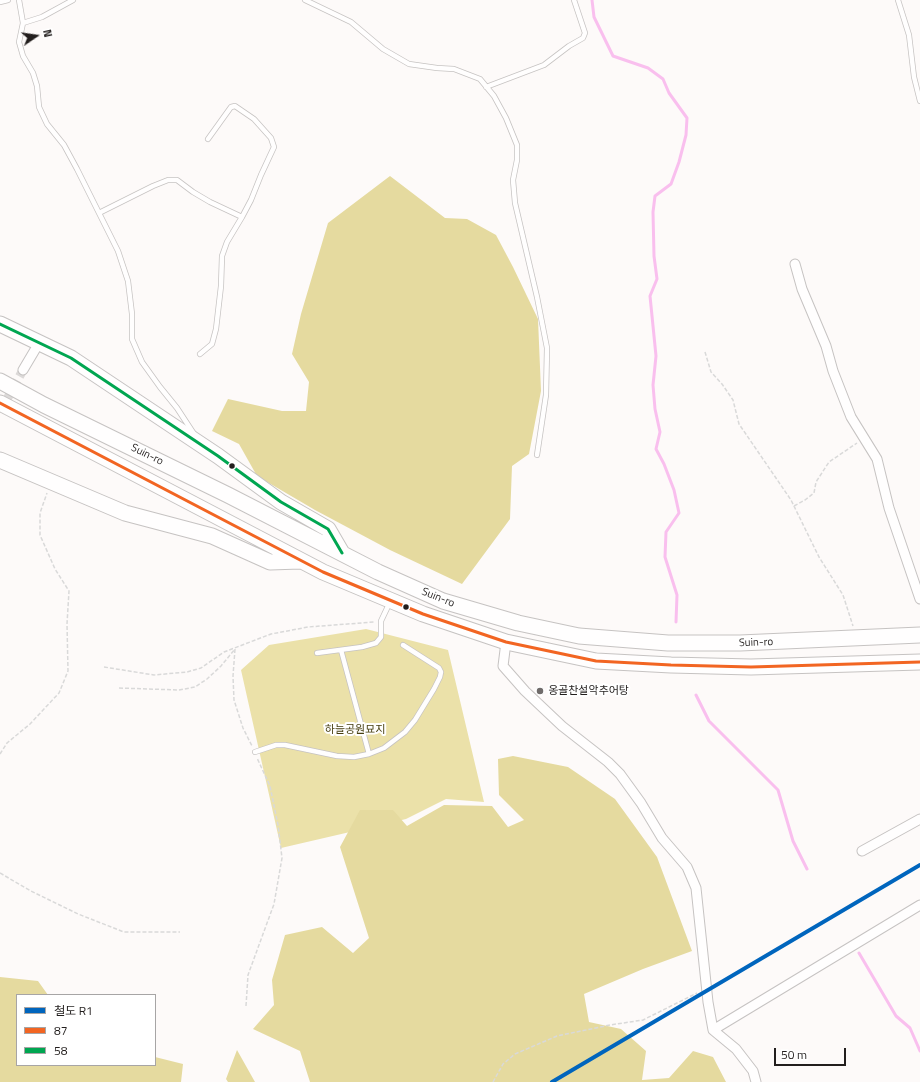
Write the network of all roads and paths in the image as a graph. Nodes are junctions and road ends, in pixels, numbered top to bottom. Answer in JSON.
{"nodes":[{"id":1,"x":8,"y":0,"type":"edge"},
{"id":2,"x":19,"y":0,"type":"edge"},
{"id":3,"x":73,"y":0,"type":"edge"},
{"id":4,"x":305,"y":0,"type":"edge"},
{"id":5,"x":574,"y":0,"type":"edge"},
{"id":6,"x":898,"y":0,"type":"edge"},
{"id":7,"x":0,"y":2,"type":"edge"},
{"id":8,"x":23,"y":23,"type":"junction"},
{"id":9,"x":486,"y":86,"type":"junction"},
{"id":10,"x":920,"y":101,"type":"edge"},
{"id":11,"x":208,"y":139,"type":"dead end"},
{"id":12,"x":99,"y":213,"type":"junction"},
{"id":13,"x":242,"y":217,"type":"junction"},
{"id":14,"x":795,"y":264,"type":"dead end"},
{"id":15,"x":0,"y":324,"type":"edge"},
{"id":16,"x":39,"y":343,"type":"junction"},
{"id":17,"x":705,"y":352,"type":"dead end"},
{"id":18,"x":200,"y":354,"type":"dead end"},
{"id":19,"x":23,"y":370,"type":"tunnel mouth"},
{"id":20,"x":0,"y":381,"type":"edge"},
{"id":21,"x":0,"y":403,"type":"edge"},
{"id":22,"x":863,"y":439,"type":"junction"},
{"id":23,"x":197,"y":442,"type":"junction"},
{"id":24,"x":537,"y":455,"type":"dead end"},
{"id":25,"x":0,"y":460,"type":"edge"},
{"id":26,"x":50,"y":481,"type":"junction"},
{"id":27,"x":794,"y":506,"type":"junction"},
{"id":28,"x":342,"y":553,"type":"junction"},
{"id":29,"x":302,"y":560,"type":"junction"},
{"id":30,"x":920,"y":599,"type":"edge"},
{"id":31,"x":391,"y":600,"type":"junction"},
{"id":32,"x":382,"y":621,"type":"junction"},
{"id":33,"x":920,"y":635,"type":"edge"},
{"id":34,"x":856,"y":638,"type":"junction"},
{"id":35,"x":506,"y":642,"type":"junction"},
{"id":36,"x":403,"y":645,"type":"dead end"},
{"id":37,"x":235,"y":649,"type":"junction"},
{"id":38,"x":341,"y":650,"type":"junction"},
{"id":39,"x":318,"y":653,"type":"dead end"},
{"id":40,"x":920,"y":662,"type":"edge"},
{"id":41,"x":104,"y":667,"type":"dead end"},
{"id":42,"x":119,"y":688,"type":"dead end"},
{"id":43,"x":255,"y":752,"type":"junction"},
{"id":44,"x":0,"y":754,"type":"edge"},
{"id":45,"x":369,"y":754,"type":"junction"},
{"id":46,"x":920,"y":819,"type":"edge"},
{"id":47,"x":862,"y":851,"type":"dead end"},
{"id":48,"x":0,"y":873,"type":"edge"},
{"id":49,"x":920,"y":906,"type":"edge"},
{"id":50,"x":180,"y":932,"type":"dead end"},
{"id":51,"x":707,"y":988,"type":"junction"},
{"id":52,"x":246,"y":1006,"type":"dead end"},
{"id":53,"x":713,"y":1030,"type":"junction"},
{"id":54,"x":493,"y":1082,"type":"edge"},
{"id":55,"x":756,"y":1082,"type":"edge"}],
"edges":[{"from":1,"to":7,"type":"lane"},
{"from":2,"to":8,"type":"lane"},
{"from":3,"to":8,"type":"lane"},
{"from":4,"to":9,"type":"lane"},
{"from":5,"to":9,"type":"lane"},
{"from":6,"to":10,"type":"lane"},
{"from":8,"to":12,"type":"lane"},
{"from":9,"to":24,"type":"lane"},
{"from":11,"to":13,"type":"lane"},
{"from":12,"to":13,"type":"lane"},
{"from":12,"to":23,"type":"lane"},
{"from":13,"to":18,"type":"lane"},
{"from":14,"to":22,"type":"street"},
{"from":15,"to":16,"type":"main road"},
{"from":16,"to":19,"type":"street"},
{"from":16,"to":23,"type":"main road"},
{"from":17,"to":27,"type":"path"},
{"from":20,"to":28,"type":"main road","name":"Suin-ro"},
{"from":21,"to":29,"type":"main road","name":"Suin-ro"},
{"from":22,"to":27,"type":"path"},
{"from":22,"to":30,"type":"street"},
{"from":23,"to":28,"type":"main road"},
{"from":25,"to":26,"type":"main road"},
{"from":26,"to":29,"type":"main road"},
{"from":26,"to":44,"type":"path"},
{"from":27,"to":34,"type":"path"},
{"from":28,"to":34,"type":"main road","name":"Suin-ro"},
{"from":29,"to":31,"type":"main road","name":"Suin-ro"},
{"from":31,"to":32,"type":"lane"},
{"from":31,"to":35,"type":"main road","name":"Suin-ro"},
{"from":32,"to":37,"type":"path"},
{"from":32,"to":38,"type":"lane"},
{"from":33,"to":34,"type":"main road","name":"Suin-ro"},
{"from":35,"to":40,"type":"main road","name":"Suin-ro"},
{"from":35,"to":51,"type":"street"},
{"from":36,"to":45,"type":"lane"},
{"from":37,"to":41,"type":"path"},
{"from":37,"to":42,"type":"path"},
{"from":37,"to":43,"type":"path"},
{"from":38,"to":39,"type":"lane"},
{"from":38,"to":45,"type":"lane"},
{"from":43,"to":45,"type":"lane"},
{"from":43,"to":52,"type":"path"},
{"from":46,"to":47,"type":"street"},
{"from":48,"to":50,"type":"path"},
{"from":49,"to":53,"type":"street"},
{"from":51,"to":53,"type":"street"},
{"from":51,"to":54,"type":"path"},
{"from":53,"to":55,"type":"street"}]}
